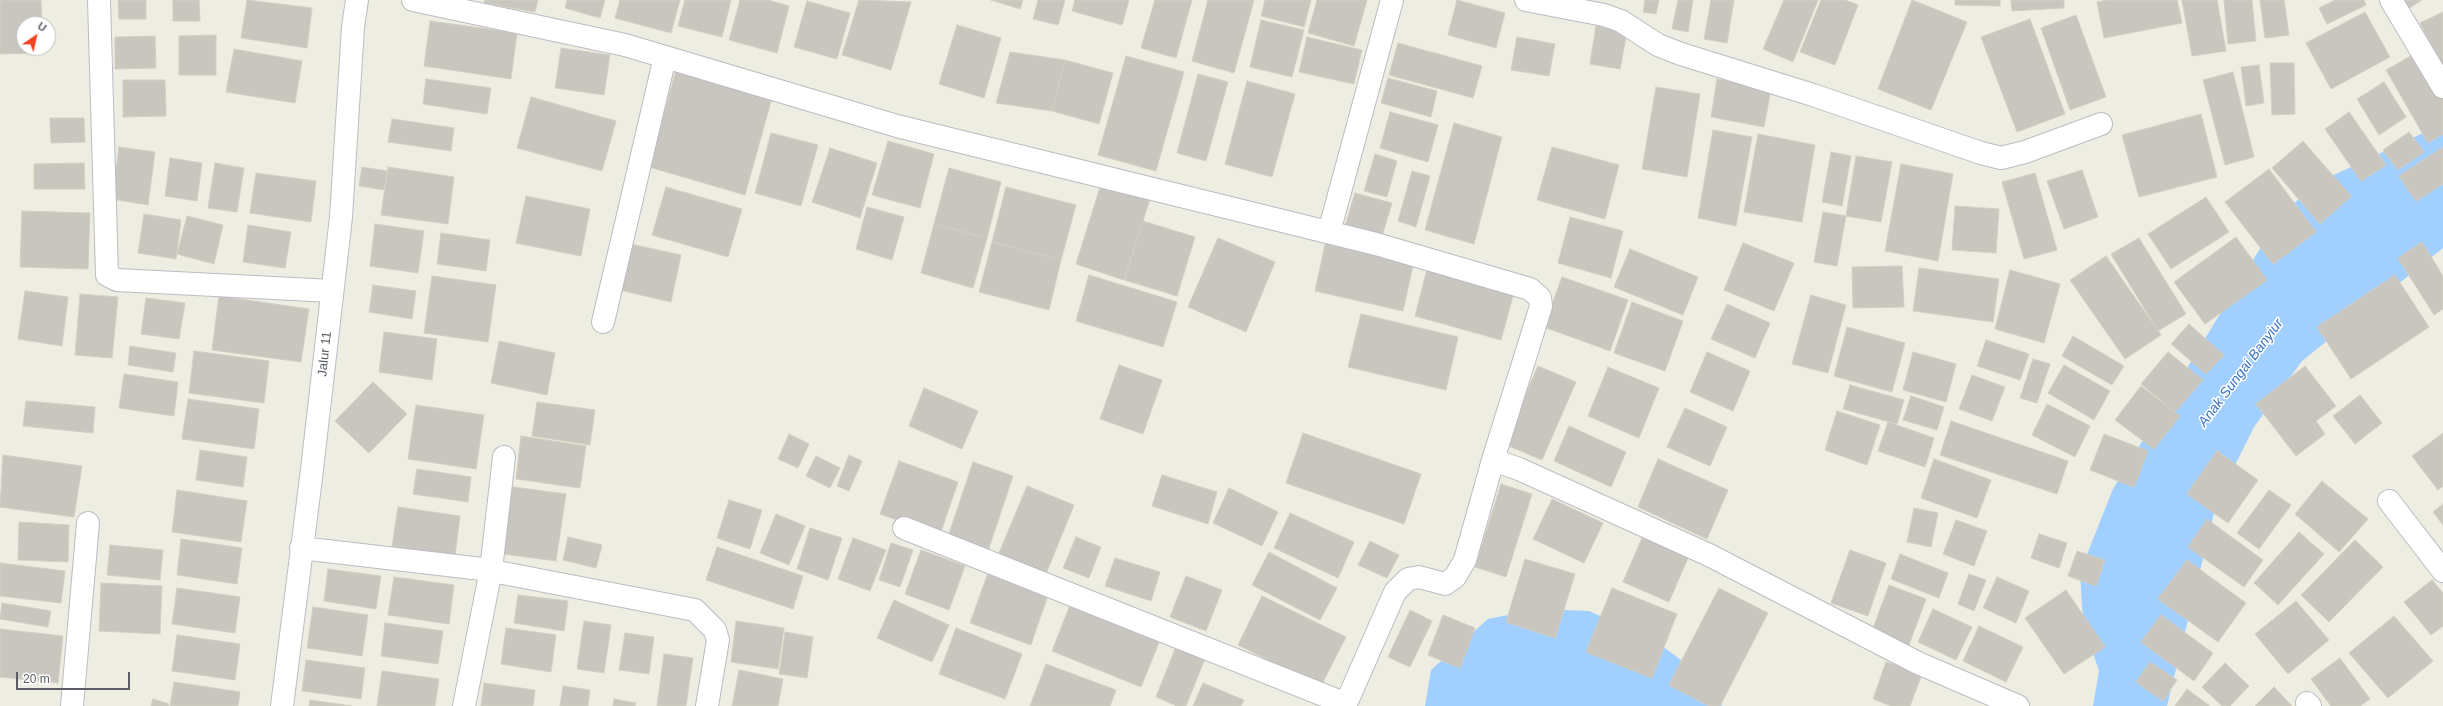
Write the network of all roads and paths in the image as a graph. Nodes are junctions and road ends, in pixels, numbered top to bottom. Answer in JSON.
{"nodes":[{"id":1,"x":99,"y":0,"type":"edge"},
{"id":2,"x":357,"y":0,"type":"edge"},
{"id":3,"x":413,"y":0,"type":"edge"},
{"id":4,"x":1392,"y":0,"type":"edge"},
{"id":5,"x":1526,"y":0,"type":"edge"},
{"id":6,"x":2391,"y":0,"type":"edge"},
{"id":7,"x":665,"y":57,"type":"junction"},
{"id":8,"x":2443,"y":87,"type":"edge"},
{"id":9,"x":2101,"y":124,"type":"dead end"},
{"id":10,"x":1329,"y":232,"type":"junction"},
{"id":11,"x":332,"y":291,"type":"junction"},
{"id":12,"x":603,"y":322,"type":"dead end"},
{"id":13,"x":504,"y":457,"type":"dead end"},
{"id":14,"x":1493,"y":460,"type":"junction"},
{"id":15,"x":2389,"y":501,"type":"dead end"},
{"id":16,"x":88,"y":523,"type":"dead end"},
{"id":17,"x":904,"y":528,"type":"dead end"},
{"id":18,"x":301,"y":548,"type":"junction"},
{"id":19,"x":491,"y":570,"type":"junction"},
{"id":20,"x":2443,"y":571,"type":"edge"},
{"id":21,"x":1345,"y":705,"type":"edge"},
{"id":22,"x":72,"y":706,"type":"edge"},
{"id":23,"x":282,"y":706,"type":"edge"},
{"id":24,"x":464,"y":706,"type":"edge"},
{"id":25,"x":707,"y":706,"type":"edge"},
{"id":26,"x":2018,"y":706,"type":"edge"}],
"edges":[{"from":1,"to":11,"type":"street"},
{"from":2,"to":11,"type":"street","name":"Jalur 11"},
{"from":3,"to":7,"type":"street"},
{"from":4,"to":10,"type":"street"},
{"from":5,"to":9,"type":"street"},
{"from":6,"to":8,"type":"street"},
{"from":7,"to":10,"type":"street"},
{"from":7,"to":12,"type":"street"},
{"from":10,"to":14,"type":"street"},
{"from":11,"to":18,"type":"street","name":"Jalur 11"},
{"from":13,"to":19,"type":"street"},
{"from":14,"to":21,"type":"street"},
{"from":14,"to":26,"type":"street"},
{"from":15,"to":20,"type":"street"},
{"from":16,"to":22,"type":"street"},
{"from":17,"to":21,"type":"street"},
{"from":18,"to":19,"type":"street"},
{"from":18,"to":23,"type":"street","name":"Jalur 11"},
{"from":19,"to":24,"type":"street"},
{"from":19,"to":25,"type":"street"}]}
